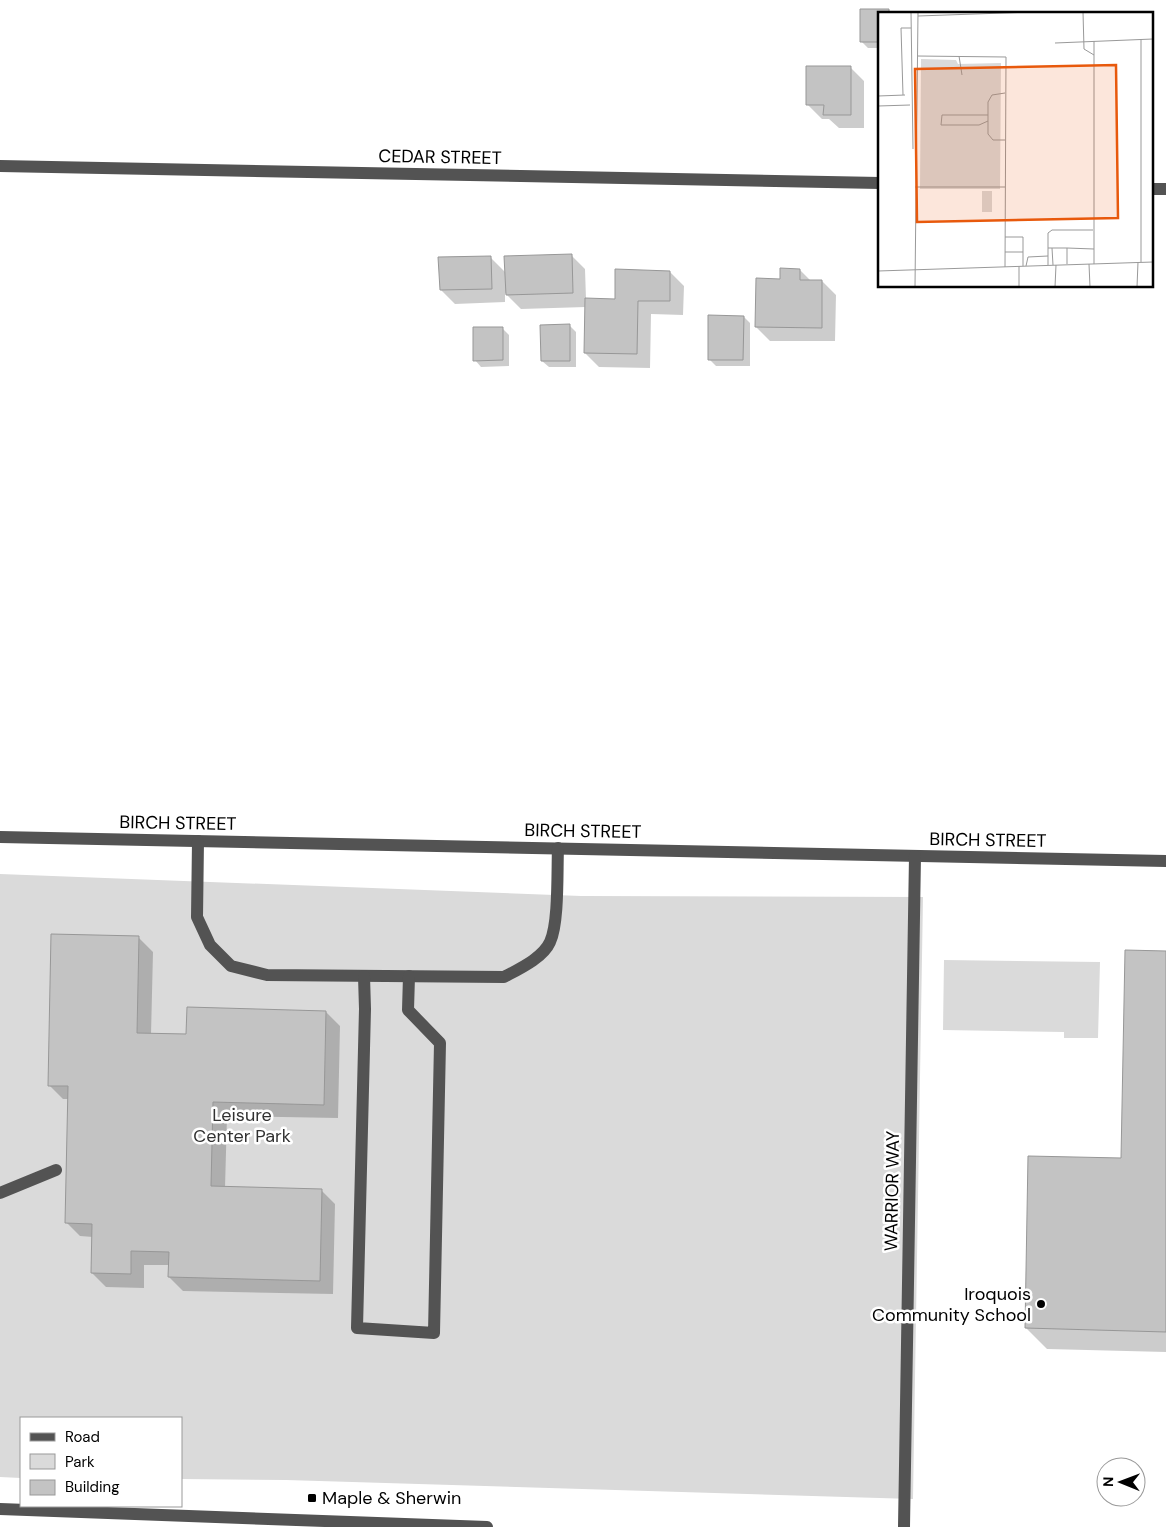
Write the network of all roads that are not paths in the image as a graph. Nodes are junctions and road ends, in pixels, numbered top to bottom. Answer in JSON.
{"nodes":[{"id":1,"x":0,"y":166,"type":"edge"},
{"id":2,"x":878,"y":184,"type":"edge"},
{"id":3,"x":0,"y":837,"type":"edge"},
{"id":4,"x":198,"y":841,"type":"junction"},
{"id":5,"x":558,"y":848,"type":"junction"},
{"id":6,"x":915,"y":856,"type":"junction"},
{"id":7,"x":1166,"y":861,"type":"edge"},
{"id":8,"x":364,"y":976,"type":"junction"},
{"id":9,"x":409,"y":976,"type":"junction"},
{"id":10,"x":56,"y":1170,"type":"dead end"},
{"id":11,"x":0,"y":1193,"type":"edge"},
{"id":12,"x":0,"y":1509,"type":"edge"},
{"id":13,"x":487,"y":1527,"type":"edge"},
{"id":14,"x":904,"y":1527,"type":"edge"}],
"edges":[{"from":1,"to":2,"type":"street","name":"CEDAR STREET"},
{"from":3,"to":4,"type":"street","name":"BIRCH STREET"},
{"from":4,"to":5,"type":"street","name":"BIRCH STREET"},
{"from":4,"to":8,"type":"street"},
{"from":5,"to":6,"type":"street","name":"BIRCH STREET"},
{"from":5,"to":9,"type":"street"},
{"from":6,"to":7,"type":"street","name":"BIRCH STREET"},
{"from":6,"to":14,"type":"street","name":"WARRIOR WAY"},
{"from":8,"to":9,"type":"street"},
{"from":8,"to":9,"type":"street"},
{"from":10,"to":11,"type":"street"},
{"from":12,"to":13,"type":"street"}]}
